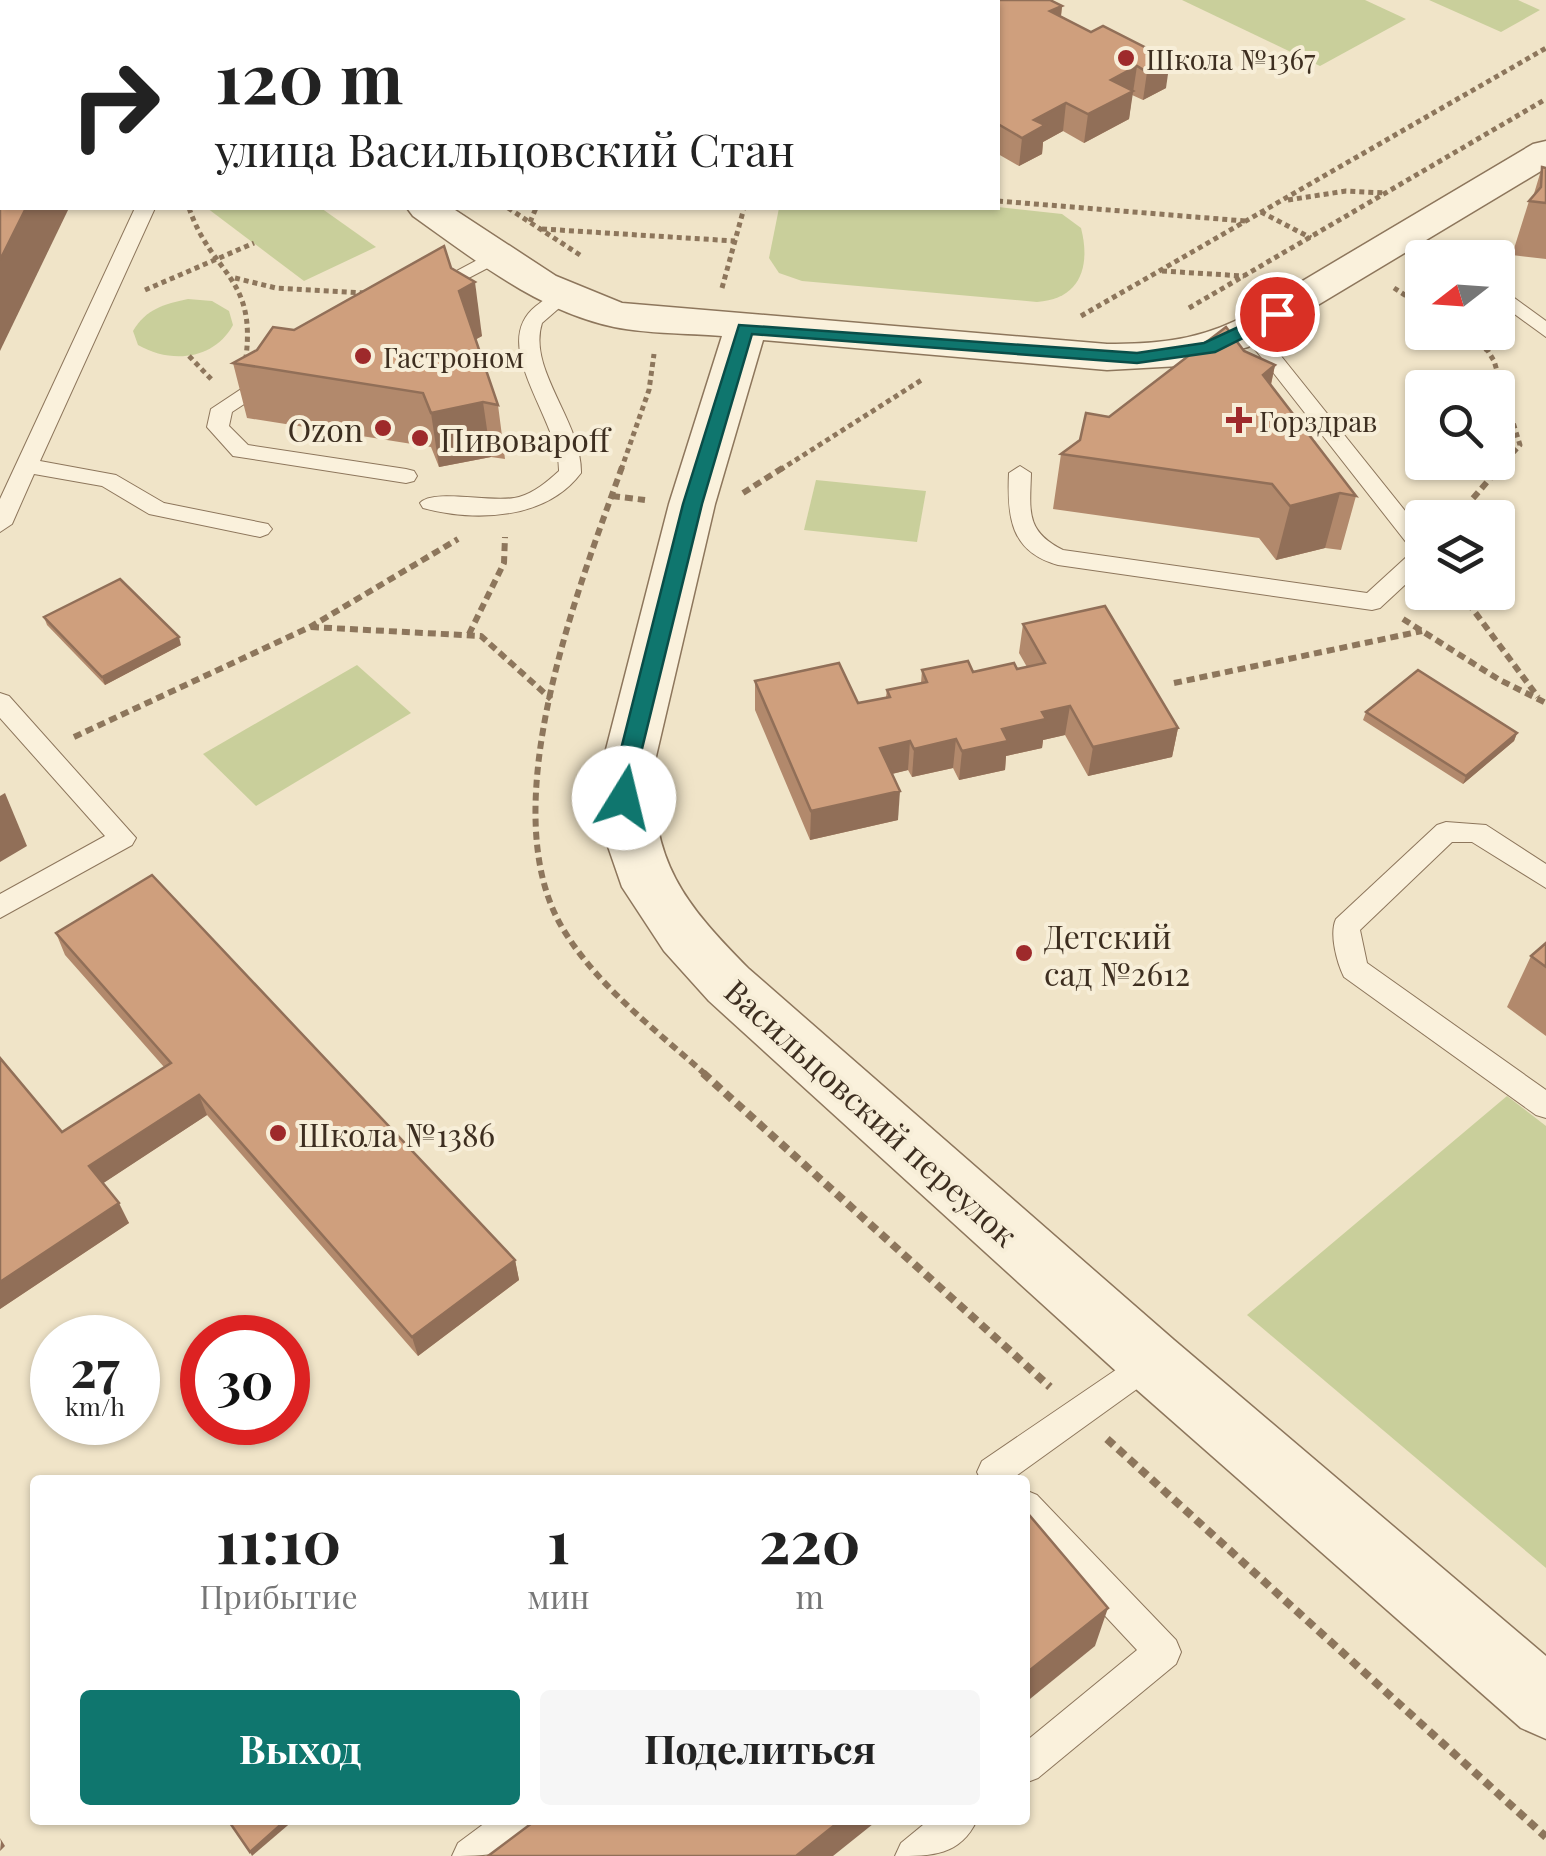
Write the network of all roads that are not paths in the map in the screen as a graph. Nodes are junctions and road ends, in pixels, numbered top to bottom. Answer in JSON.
{"nodes":[{"id":1,"x":1546,"y":152,"type":"edge"},
{"id":2,"x":145,"y":210,"type":"edge"},
{"id":3,"x":431,"y":210,"type":"edge"},
{"id":4,"x":1423,"y":240,"type":"edge"},
{"id":5,"x":1405,"y":253,"type":"edge"},
{"id":6,"x":496,"y":256,"type":"junction"},
{"id":7,"x":425,"y":294,"type":"edge"},
{"id":8,"x":1515,"y":295,"type":"edge"},
{"id":9,"x":563,"y":296,"type":"junction"},
{"id":10,"x":1546,"y":299,"type":"edge"},
{"id":11,"x":1515,"y":307,"type":"edge"},
{"id":12,"x":733,"y":309,"type":"junction"},
{"id":13,"x":1250,"y":330,"type":"junction"},
{"id":14,"x":1546,"y":332,"type":"edge"},
{"id":15,"x":284,"y":370,"type":"edge"},
{"id":16,"x":26,"y":466,"type":"junction"},
{"id":17,"x":1020,"y":473,"type":"dead end"},
{"id":18,"x":406,"y":476,"type":"dead end"},
{"id":19,"x":432,"y":503,"type":"dead end"},
{"id":20,"x":0,"y":524,"type":"edge"},
{"id":21,"x":1405,"y":526,"type":"edge"},
{"id":22,"x":260,"y":529,"type":"dead end"},
{"id":23,"x":1405,"y":572,"type":"edge"},
{"id":24,"x":0,"y":702,"type":"edge"},
{"id":25,"x":1546,"y":878,"type":"edge"},
{"id":26,"x":0,"y":907,"type":"edge"},
{"id":27,"x":1546,"y":1106,"type":"edge"},
{"id":28,"x":1151,"y":1361,"type":"junction"},
{"id":29,"x":996,"y":1475,"type":"edge"},
{"id":30,"x":1030,"y":1511,"type":"edge"},
{"id":31,"x":1546,"y":1703,"type":"edge"},
{"id":32,"x":1030,"y":1761,"type":"edge"},
{"id":33,"x":513,"y":1825,"type":"edge"},
{"id":34,"x":952,"y":1825,"type":"edge"},
{"id":35,"x":471,"y":1856,"type":"edge"},
{"id":36,"x":914,"y":1856,"type":"edge"}],
"edges":[{"from":1,"to":4,"type":"street"},
{"from":2,"to":16,"type":"lane"},
{"from":3,"to":6,"type":"street"},
{"from":5,"to":13,"type":"street"},
{"from":6,"to":7,"type":"lane"},
{"from":6,"to":9,"type":"street"},
{"from":8,"to":10,"type":"lane"},
{"from":9,"to":12,"type":"street"},
{"from":9,"to":19,"type":"lane"},
{"from":11,"to":14,"type":"lane"},
{"from":12,"to":13,"type":"street"},
{"from":12,"to":28,"type":"street","name":"Васильцовский переулок"},
{"from":13,"to":21,"type":"lane"},
{"from":15,"to":18,"type":"lane"},
{"from":16,"to":20,"type":"lane"},
{"from":16,"to":22,"type":"lane"},
{"from":17,"to":23,"type":"lane"},
{"from":24,"to":26,"type":"lane"},
{"from":25,"to":27,"type":"lane"},
{"from":28,"to":29,"type":"lane"},
{"from":28,"to":31,"type":"street","name":"Васильцовский переулок"},
{"from":30,"to":32,"type":"lane"},
{"from":33,"to":35,"type":"lane"},
{"from":34,"to":36,"type":"lane"}]}
